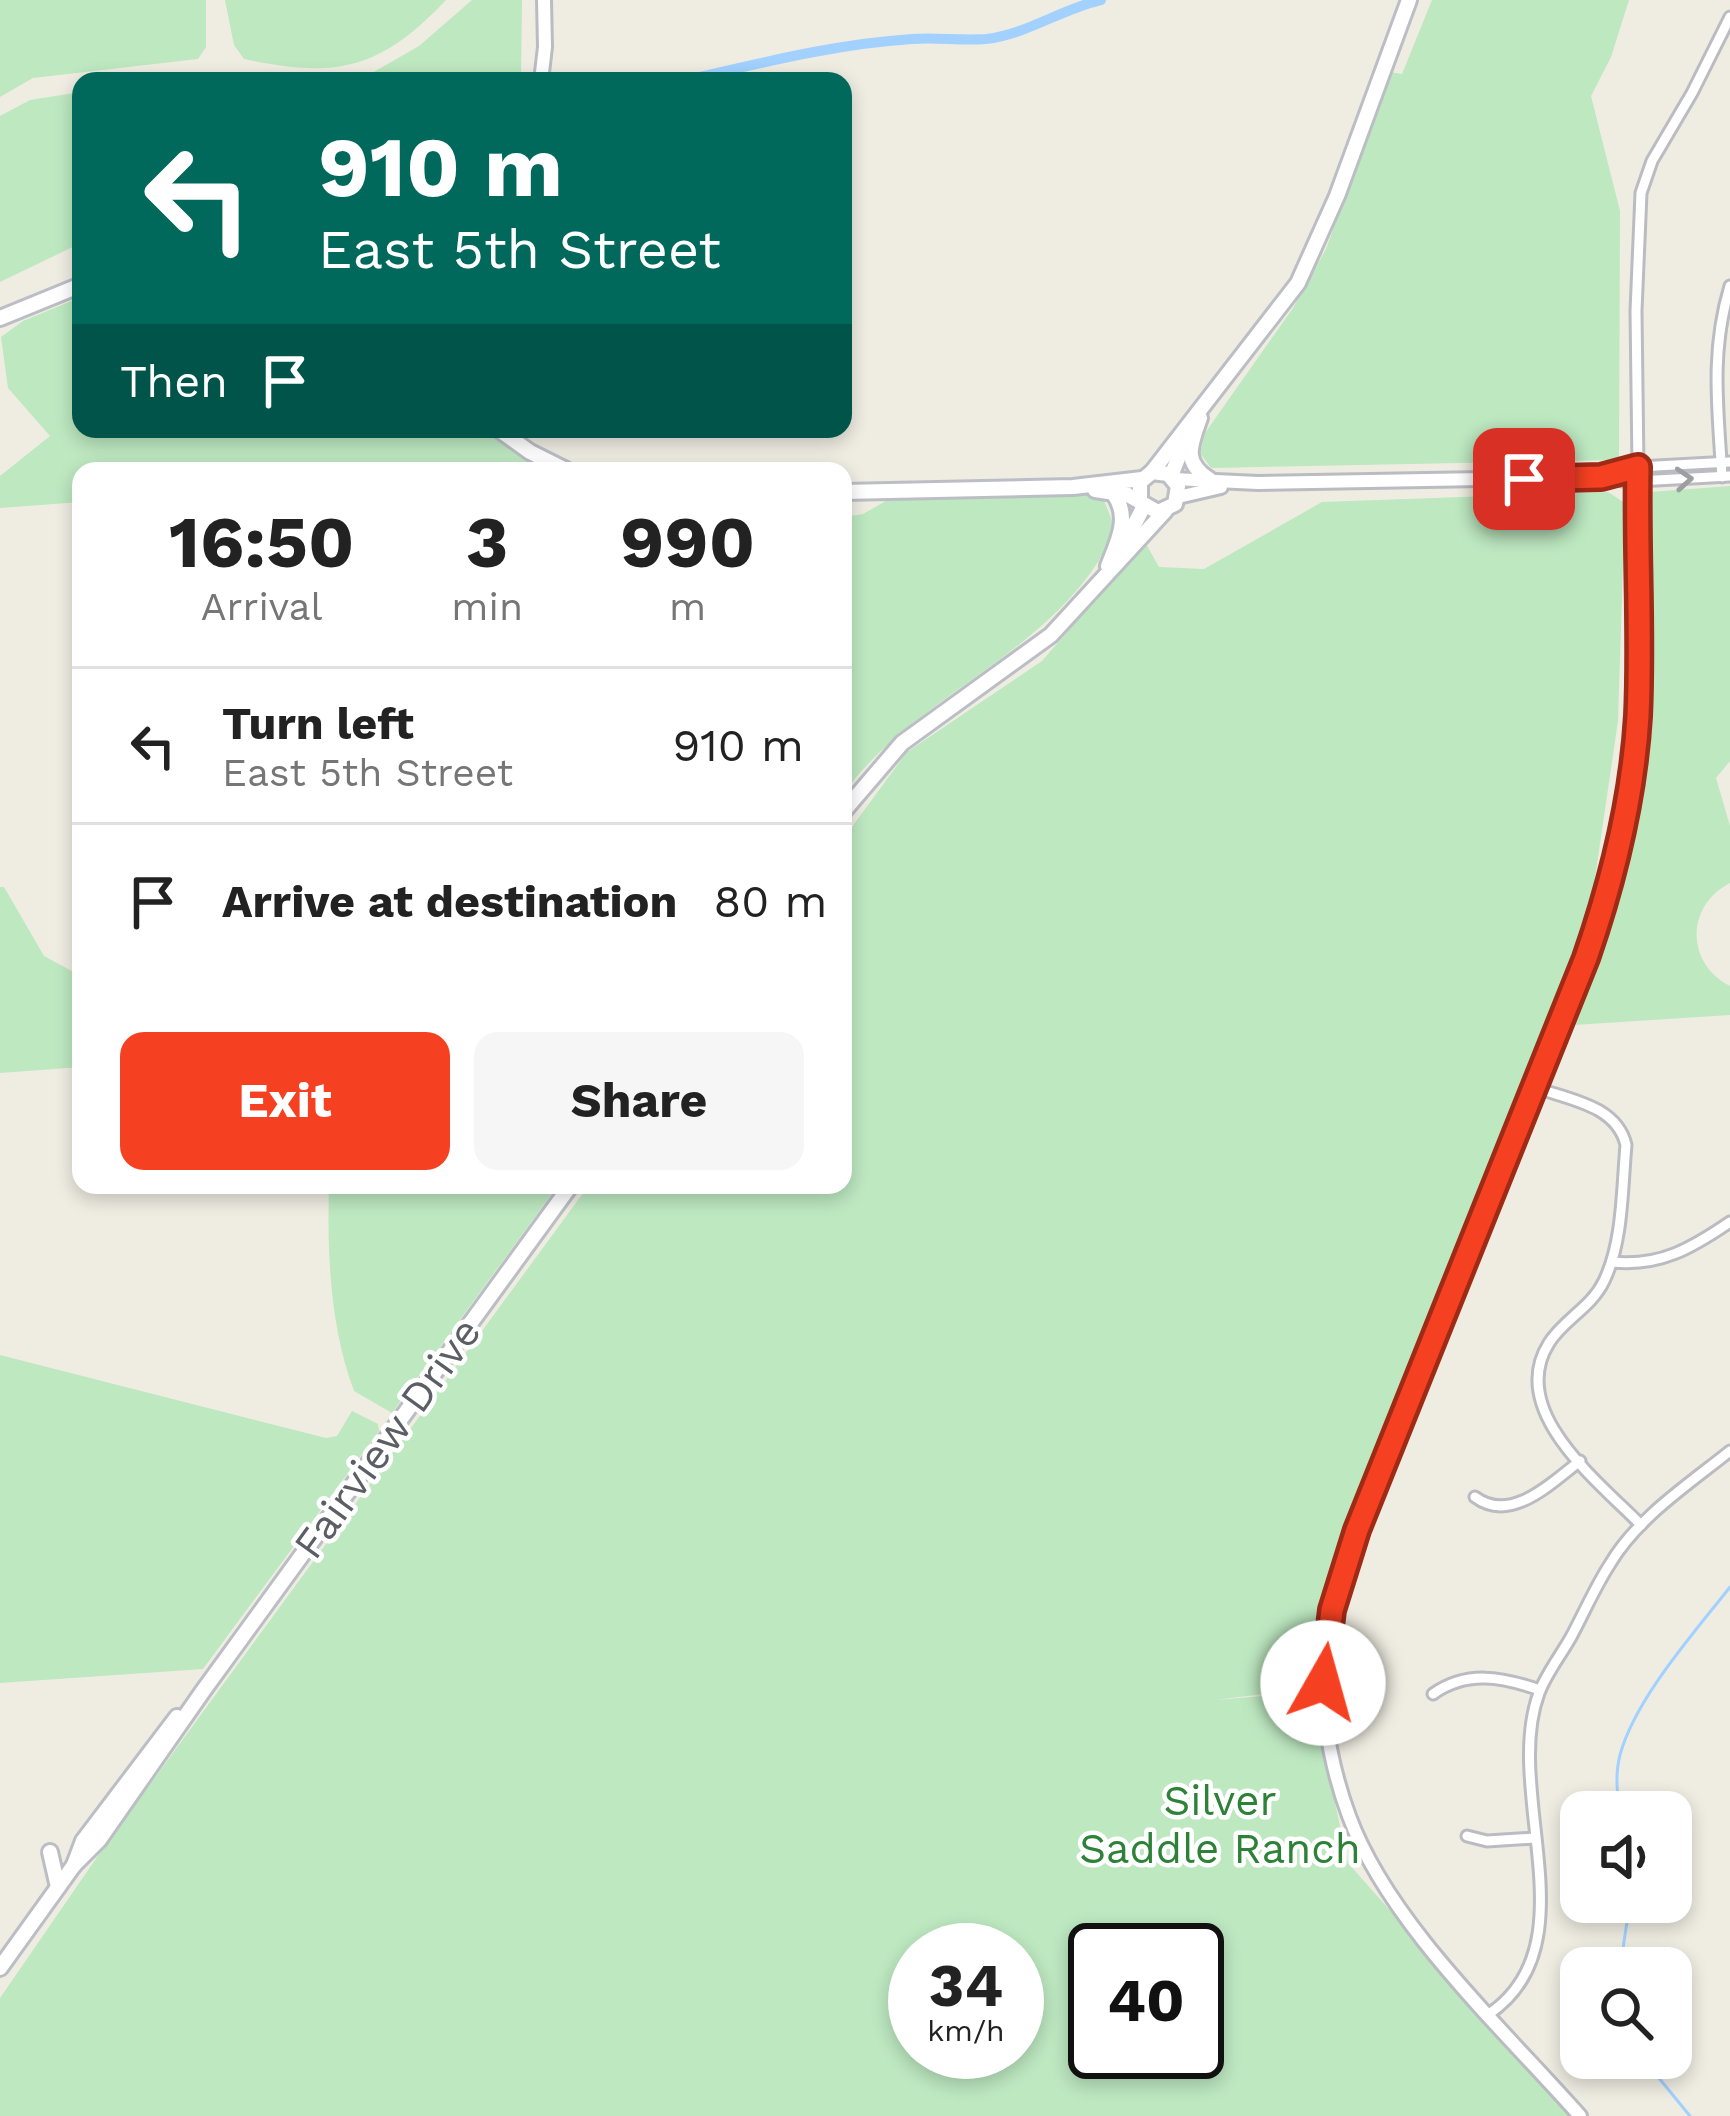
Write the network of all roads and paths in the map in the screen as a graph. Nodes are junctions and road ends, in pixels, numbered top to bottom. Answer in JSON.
{"nodes":[{"id":1,"x":544,"y":0,"type":"edge"},
{"id":2,"x":1409,"y":0,"type":"edge"},
{"id":3,"x":1730,"y":17,"type":"edge"},
{"id":4,"x":542,"y":72,"type":"edge"},
{"id":5,"x":1730,"y":286,"type":"edge"},
{"id":6,"x":72,"y":289,"type":"edge"},
{"id":7,"x":0,"y":318,"type":"edge"},
{"id":8,"x":1200,"y":410,"type":"junction"},
{"id":9,"x":510,"y":438,"type":"edge"},
{"id":10,"x":550,"y":462,"type":"edge"},
{"id":11,"x":1726,"y":463,"type":"edge"},
{"id":12,"x":1638,"y":474,"type":"junction"},
{"id":13,"x":1147,"y":476,"type":"junction"},
{"id":14,"x":1726,"y":476,"type":"edge"},
{"id":15,"x":1172,"y":477,"type":"junction"},
{"id":16,"x":1210,"y":480,"type":"junction"},
{"id":17,"x":1258,"y":483,"type":"junction"},
{"id":18,"x":1072,"y":487,"type":"junction"},
{"id":19,"x":852,"y":492,"type":"edge"},
{"id":20,"x":1113,"y":493,"type":"junction"},
{"id":21,"x":1178,"y":497,"type":"junction"},
{"id":22,"x":1142,"y":503,"type":"junction"},
{"id":23,"x":1165,"y":511,"type":"junction"},
{"id":24,"x":1106,"y":576,"type":"junction"},
{"id":25,"x":852,"y":801,"type":"edge"},
{"id":26,"x":1537,"y":1088,"type":"junction"},
{"id":27,"x":565,"y":1194,"type":"edge"},
{"id":28,"x":1730,"y":1222,"type":"edge"},
{"id":29,"x":1612,"y":1262,"type":"junction"},
{"id":30,"x":1730,"y":1450,"type":"edge"},
{"id":31,"x":1580,"y":1462,"type":"junction"},
{"id":32,"x":1475,"y":1497,"type":"dead end"},
{"id":33,"x":1641,"y":1526,"type":"junction"},
{"id":34,"x":1540,"y":1690,"type":"junction"},
{"id":35,"x":1433,"y":1694,"type":"dead end"},
{"id":36,"x":1467,"y":1837,"type":"dead end"},
{"id":37,"x":1535,"y":1838,"type":"junction"},
{"id":38,"x":50,"y":1852,"type":"dead end"},
{"id":39,"x":58,"y":1887,"type":"junction"},
{"id":40,"x":0,"y":1968,"type":"edge"},
{"id":41,"x":1489,"y":2014,"type":"junction"},
{"id":42,"x":1580,"y":2116,"type":"edge"}],
"edges":[{"from":1,"to":4,"type":"street"},
{"from":2,"to":8,"type":"main road"},
{"from":3,"to":12,"type":"street"},
{"from":5,"to":11,"type":"street"},
{"from":6,"to":7,"type":"main road"},
{"from":8,"to":13,"type":"main road"},
{"from":8,"to":15,"type":"main road"},
{"from":8,"to":16,"type":"main road"},
{"from":9,"to":10,"type":"main road"},
{"from":11,"to":12,"type":"street"},
{"from":11,"to":14,"type":"street"},
{"from":12,"to":14,"type":"street","one_way":true},
{"from":12,"to":17,"type":"street"},
{"from":12,"to":26,"type":"street"},
{"from":13,"to":15,"type":"main road"},
{"from":13,"to":18,"type":"main road"},
{"from":13,"to":22,"type":"main road"},
{"from":15,"to":16,"type":"street"},
{"from":15,"to":21,"type":"main road"},
{"from":16,"to":17,"type":"street"},
{"from":17,"to":21,"type":"street"},
{"from":18,"to":19,"type":"main road"},
{"from":18,"to":20,"type":"main road"},
{"from":20,"to":22,"type":"main road"},
{"from":20,"to":24,"type":"main road"},
{"from":21,"to":23,"type":"main road"},
{"from":22,"to":23,"type":"main road"},
{"from":22,"to":24,"type":"main road"},
{"from":23,"to":24,"type":"main road"},
{"from":24,"to":25,"type":"main road"},
{"from":26,"to":29,"type":"street"},
{"from":26,"to":41,"type":"street"},
{"from":27,"to":39,"type":"main road","name":"Fairview Drive"},
{"from":28,"to":29,"type":"street"},
{"from":29,"to":31,"type":"street"},
{"from":30,"to":33,"type":"street"},
{"from":31,"to":32,"type":"street"},
{"from":31,"to":33,"type":"street"},
{"from":33,"to":34,"type":"street"},
{"from":34,"to":35,"type":"street"},
{"from":34,"to":37,"type":"street"},
{"from":36,"to":37,"type":"street"},
{"from":37,"to":41,"type":"street"},
{"from":38,"to":39,"type":"main road"},
{"from":39,"to":40,"type":"main road","name":"Fairview Drive"},
{"from":41,"to":42,"type":"street"}]}
